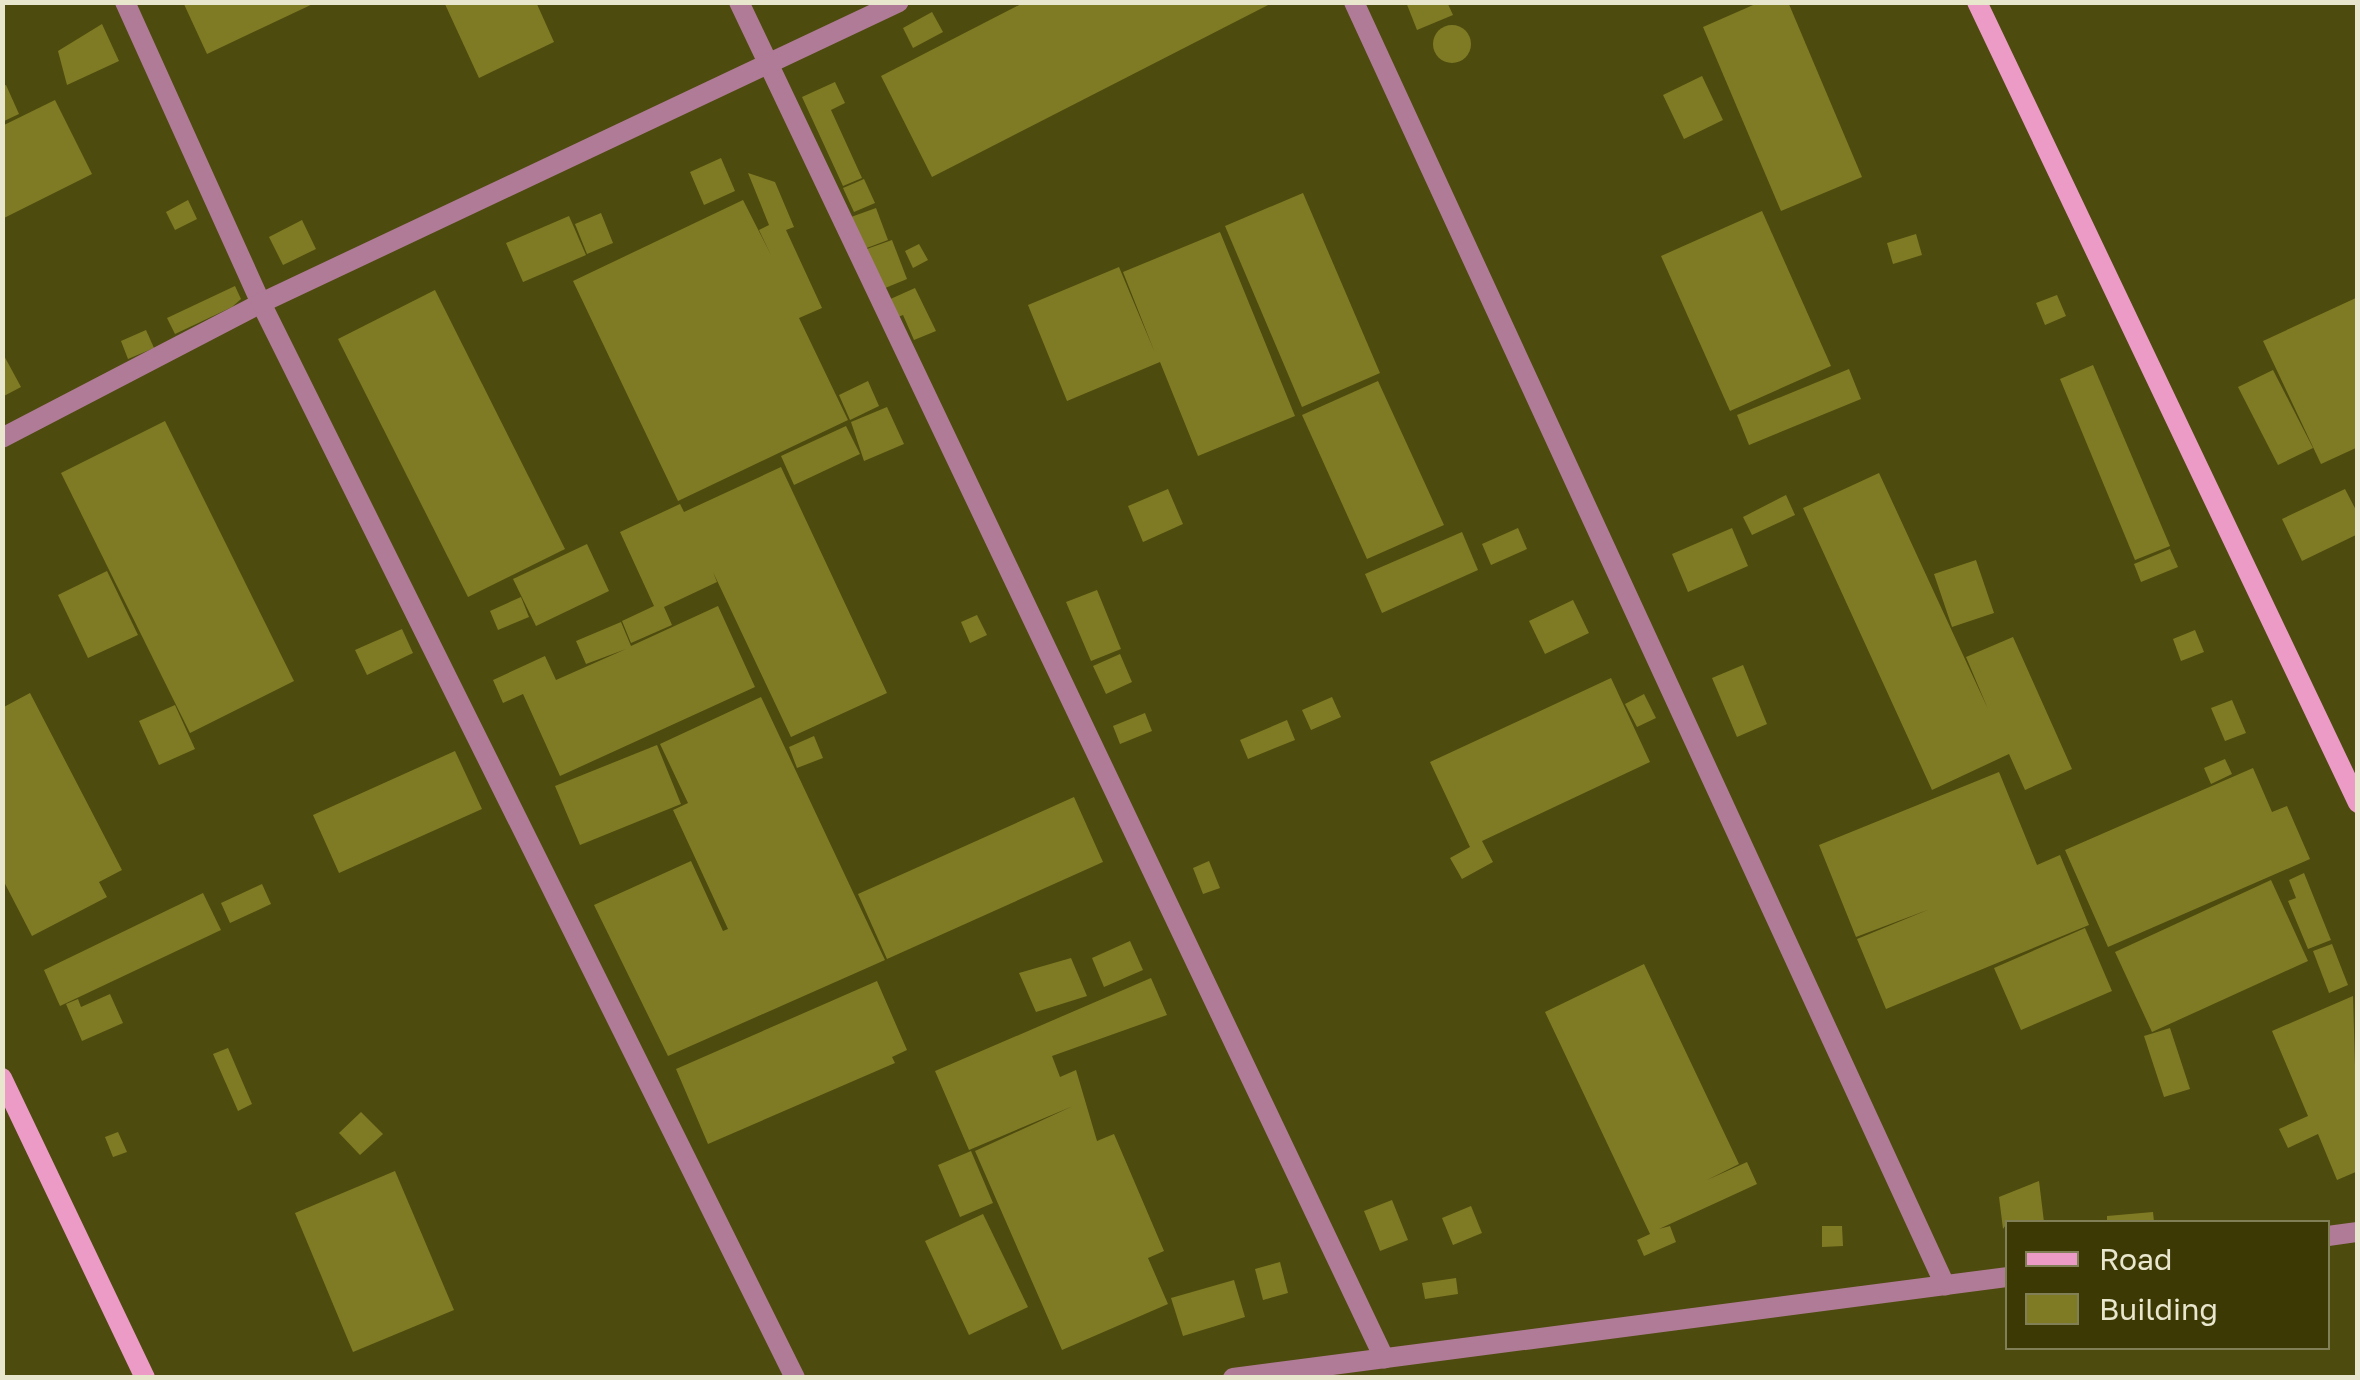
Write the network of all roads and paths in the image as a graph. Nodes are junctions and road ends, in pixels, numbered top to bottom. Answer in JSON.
{"nodes":[{"id":1,"x":125,"y":2,"type":"edge"},
{"id":2,"x":739,"y":2,"type":"edge"},
{"id":3,"x":899,"y":2,"type":"edge"},
{"id":4,"x":1354,"y":2,"type":"edge"},
{"id":5,"x":1977,"y":2,"type":"edge"},
{"id":6,"x":767,"y":61,"type":"junction"},
{"id":7,"x":261,"y":303,"type":"junction"},
{"id":8,"x":2,"y":438,"type":"edge"},
{"id":9,"x":2358,"y":803,"type":"edge"},
{"id":10,"x":2,"y":1078,"type":"edge"},
{"id":11,"x":2358,"y":1232,"type":"edge"},
{"id":12,"x":2330,"y":1236,"type":"edge"},
{"id":13,"x":2005,"y":1277,"type":"edge"},
{"id":14,"x":1945,"y":1285,"type":"junction"},
{"id":15,"x":1384,"y":1358,"type":"junction"},
{"id":16,"x":145,"y":1378,"type":"edge"},
{"id":17,"x":796,"y":1378,"type":"edge"},
{"id":18,"x":1233,"y":1378,"type":"edge"}],
"edges":[{"from":1,"to":7,"type":"street"},
{"from":2,"to":6,"type":"street"},
{"from":3,"to":6,"type":"street"},
{"from":4,"to":14,"type":"street"},
{"from":5,"to":9,"type":"street"},
{"from":6,"to":7,"type":"street"},
{"from":6,"to":15,"type":"street"},
{"from":7,"to":8,"type":"street"},
{"from":7,"to":17,"type":"street"},
{"from":10,"to":16,"type":"street"},
{"from":11,"to":12,"type":"street"},
{"from":13,"to":14,"type":"street"},
{"from":14,"to":15,"type":"street"},
{"from":15,"to":18,"type":"street"}]}
